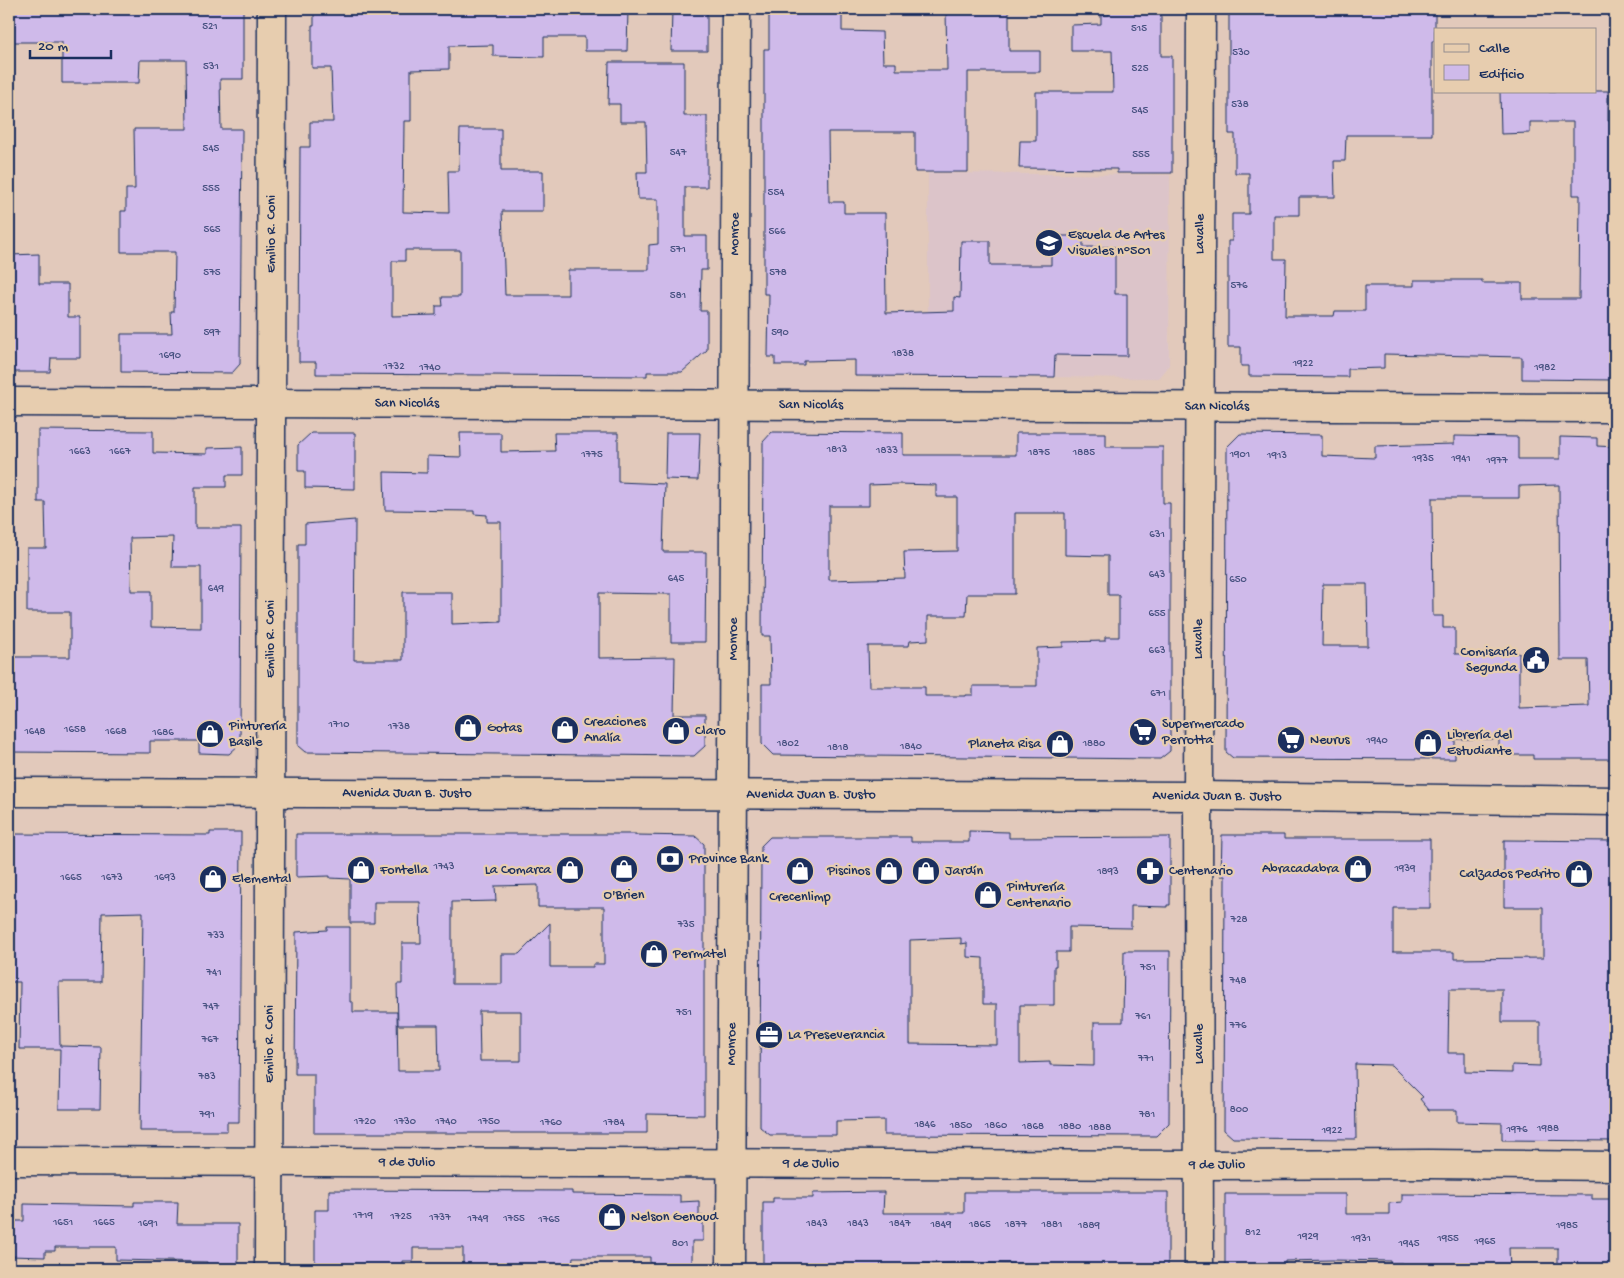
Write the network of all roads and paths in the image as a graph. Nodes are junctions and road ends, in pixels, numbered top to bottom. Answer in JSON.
{"nodes":[{"id":1,"x":272,"y":9,"type":"edge"},
{"id":2,"x":736,"y":9,"type":"edge"},
{"id":3,"x":1201,"y":9,"type":"edge"},
{"id":4,"x":9,"y":402,"type":"edge"},
{"id":5,"x":271,"y":403,"type":"junction"},
{"id":6,"x":735,"y":404,"type":"junction"},
{"id":7,"x":1200,"y":406,"type":"junction"},
{"id":8,"x":1615,"y":408,"type":"edge"},
{"id":9,"x":9,"y":792,"type":"edge"},
{"id":10,"x":269,"y":793,"type":"junction"},
{"id":11,"x":732,"y":795,"type":"junction"},
{"id":12,"x":1198,"y":796,"type":"junction"},
{"id":13,"x":1615,"y":801,"type":"edge"},
{"id":14,"x":9,"y":1161,"type":"edge"},
{"id":15,"x":269,"y":1162,"type":"junction"},
{"id":16,"x":731,"y":1163,"type":"junction"},
{"id":17,"x":1200,"y":1165,"type":"junction"},
{"id":18,"x":1615,"y":1166,"type":"edge"},
{"id":19,"x":269,"y":1269,"type":"edge"},
{"id":20,"x":731,"y":1269,"type":"edge"},
{"id":21,"x":1200,"y":1269,"type":"edge"}],
"edges":[{"from":1,"to":5,"type":"street","name":"Emilio R. Coni"},
{"from":2,"to":6,"type":"street","name":"Monroe"},
{"from":3,"to":7,"type":"street","name":"Lavalle"},
{"from":4,"to":5,"type":"street","name":"San Nicolás"},
{"from":5,"to":6,"type":"street","name":"San Nicolás"},
{"from":5,"to":10,"type":"street","name":"Emilio R. Coni"},
{"from":6,"to":7,"type":"street","name":"San Nicolás"},
{"from":6,"to":11,"type":"street","name":"Monroe"},
{"from":7,"to":8,"type":"street","name":"San Nicolás"},
{"from":7,"to":12,"type":"street","name":"Lavalle"},
{"from":9,"to":10,"type":"street","name":"Avenida Juan B. Justo"},
{"from":10,"to":11,"type":"street","name":"Avenida Juan B. Justo"},
{"from":10,"to":15,"type":"street","name":"Emilio R. Coni"},
{"from":11,"to":12,"type":"street","name":"Avenida Juan B. Justo"},
{"from":11,"to":16,"type":"street","name":"Monroe"},
{"from":12,"to":13,"type":"street","name":"Avenida Juan B. Justo"},
{"from":12,"to":17,"type":"street","name":"Lavalle"},
{"from":14,"to":15,"type":"street","name":"9 de Julio"},
{"from":15,"to":16,"type":"street","name":"9 de Julio"},
{"from":15,"to":19,"type":"street","name":"Emilio R. Coni"},
{"from":16,"to":17,"type":"street","name":"9 de Julio"},
{"from":16,"to":20,"type":"street","name":"Monroe"},
{"from":17,"to":18,"type":"street","name":"9 de Julio"},
{"from":17,"to":21,"type":"street","name":"Lavalle"}]}
